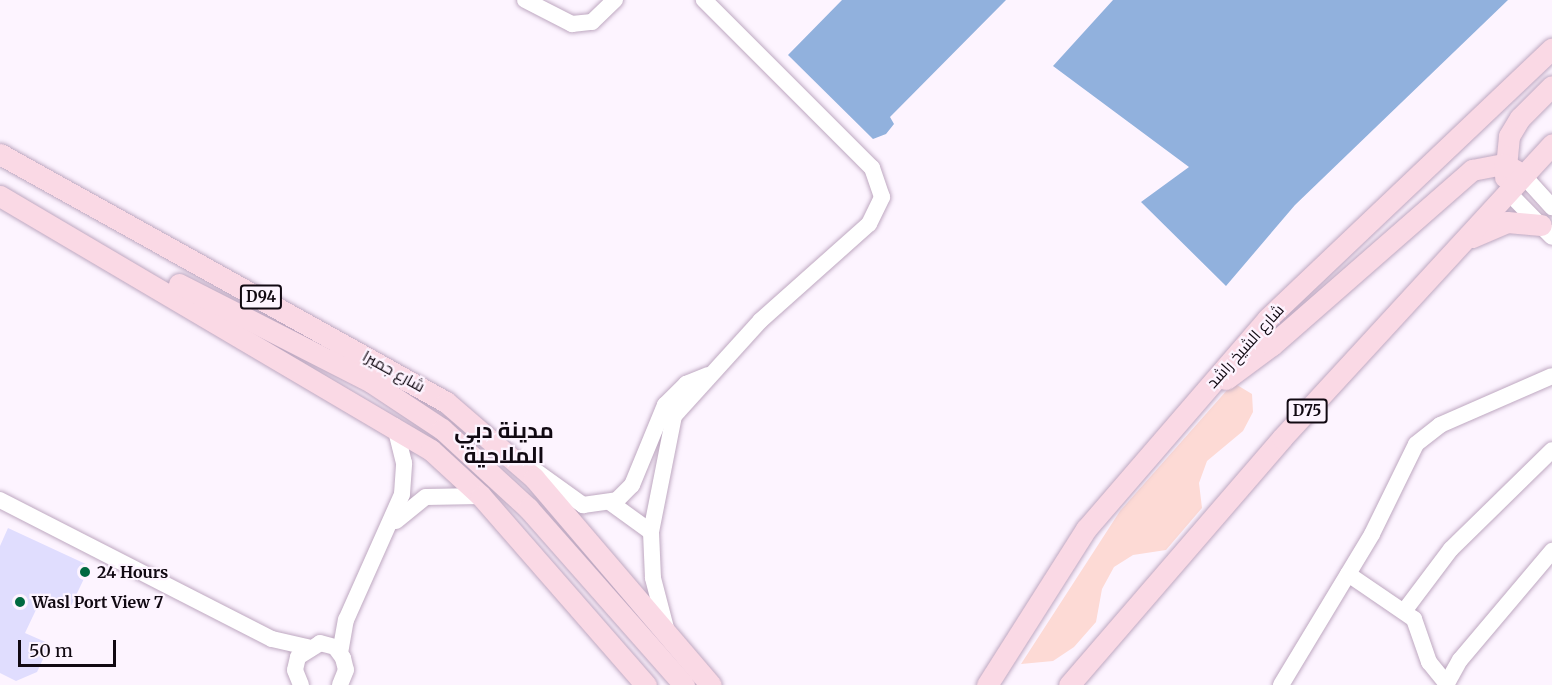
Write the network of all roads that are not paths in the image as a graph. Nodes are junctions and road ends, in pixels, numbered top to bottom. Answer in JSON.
{"nodes":[{"id":1,"x":525,"y":0,"type":"edge"},
{"id":2,"x":615,"y":0,"type":"edge"},
{"id":3,"x":704,"y":0,"type":"edge"},
{"id":4,"x":1552,"y":49,"type":"edge"},
{"id":5,"x":1552,"y":86,"type":"edge"},
{"id":6,"x":1552,"y":144,"type":"edge"},
{"id":7,"x":0,"y":154,"type":"edge"},
{"id":8,"x":1513,"y":169,"type":"junction"},
{"id":9,"x":1507,"y":191,"type":"junction"},
{"id":10,"x":0,"y":196,"type":"edge"},
{"id":11,"x":1552,"y":207,"type":"edge"},
{"id":12,"x":1546,"y":231,"type":"edge"},
{"id":13,"x":69,"y":236,"type":"junction"},
{"id":14,"x":1454,"y":249,"type":"junction"},
{"id":15,"x":708,"y":375,"type":"junction"},
{"id":16,"x":1552,"y":376,"type":"edge"},
{"id":17,"x":1194,"y":403,"type":"junction"},
{"id":18,"x":395,"y":426,"type":"junction"},
{"id":19,"x":1552,"y":450,"type":"edge"},
{"id":20,"x":510,"y":457,"type":"junction"},
{"id":21,"x":481,"y":496,"type":"junction"},
{"id":22,"x":0,"y":500,"type":"edge"},
{"id":23,"x":611,"y":503,"type":"junction"},
{"id":24,"x":390,"y":529,"type":"junction"},
{"id":25,"x":651,"y":532,"type":"junction"},
{"id":26,"x":1552,"y":550,"type":"edge"},
{"id":27,"x":1348,"y":574,"type":"junction"},
{"id":28,"x":1405,"y":610,"type":"junction"},
{"id":29,"x":349,"y":613,"type":"junction"},
{"id":30,"x":272,"y":639,"type":"junction"},
{"id":31,"x":314,"y":645,"type":"junction"},
{"id":32,"x":340,"y":652,"type":"junction"},
{"id":33,"x":681,"y":655,"type":"junction"},
{"id":34,"x":1004,"y":659,"type":"junction"},
{"id":35,"x":296,"y":663,"type":"junction"},
{"id":36,"x":300,"y":684,"type":"edge"},
{"id":37,"x":1446,"y":684,"type":"edge"},
{"id":38,"x":340,"y":685,"type":"edge"},
{"id":39,"x":646,"y":685,"type":"edge"},
{"id":40,"x":684,"y":685,"type":"edge"},
{"id":41,"x":711,"y":685,"type":"edge"},
{"id":42,"x":987,"y":685,"type":"edge"},
{"id":43,"x":999,"y":685,"type":"edge"},
{"id":44,"x":1069,"y":685,"type":"edge"},
{"id":45,"x":1281,"y":685,"type":"edge"}],
"edges":[{"from":1,"to":2,"type":"street"},
{"from":3,"to":15,"type":"street"},
{"from":4,"to":17,"type":"main road","name":"شارع الشيخ راشد"},
{"from":5,"to":8,"type":"main road"},
{"from":6,"to":8,"type":"main road","number":"D75"},
{"from":7,"to":20,"type":"main road","name":"شارع جميرا","number":"D94"},
{"from":8,"to":9,"type":"main road","number":"D75"},
{"from":8,"to":11,"type":"street"},
{"from":8,"to":17,"type":"main road"},
{"from":9,"to":12,"type":"street"},
{"from":9,"to":14,"type":"main road","number":"D75"},
{"from":10,"to":13,"type":"main road","number":"D94"},
{"from":12,"to":14,"type":"main road"},
{"from":13,"to":18,"type":"main road","number":"D94"},
{"from":13,"to":40,"type":"main road"},
{"from":14,"to":44,"type":"main road","number":"D75"},
{"from":15,"to":23,"type":"street"},
{"from":15,"to":25,"type":"street"},
{"from":16,"to":27,"type":"street"},
{"from":17,"to":34,"type":"main road","name":"شارع الشيخ راشد"},
{"from":18,"to":21,"type":"main road","number":"D94"},
{"from":18,"to":24,"type":"street"},
{"from":19,"to":28,"type":"street"},
{"from":20,"to":23,"type":"street"},
{"from":20,"to":33,"type":"main road","name":"شارع جميرا","number":"D94"},
{"from":21,"to":24,"type":"street"},
{"from":21,"to":39,"type":"main road","number":"D94"},
{"from":22,"to":30,"type":"street"},
{"from":23,"to":25,"type":"street"},
{"from":24,"to":29,"type":"street"},
{"from":25,"to":33,"type":"street"},
{"from":26,"to":37,"type":"street"},
{"from":27,"to":28,"type":"street"},
{"from":27,"to":45,"type":"street"},
{"from":28,"to":37,"type":"street"},
{"from":29,"to":31,"type":"street"},
{"from":29,"to":32,"type":"street"},
{"from":30,"to":31,"type":"street"},
{"from":30,"to":35,"type":"street"},
{"from":31,"to":32,"type":"street"},
{"from":31,"to":35,"type":"street"},
{"from":32,"to":38,"type":"street"},
{"from":33,"to":41,"type":"main road","name":"شارع جميرا","number":"D94"},
{"from":34,"to":42,"type":"main road","name":"شارع الشيخ راشد"},
{"from":34,"to":43,"type":"main road"},
{"from":35,"to":36,"type":"street"}]}
